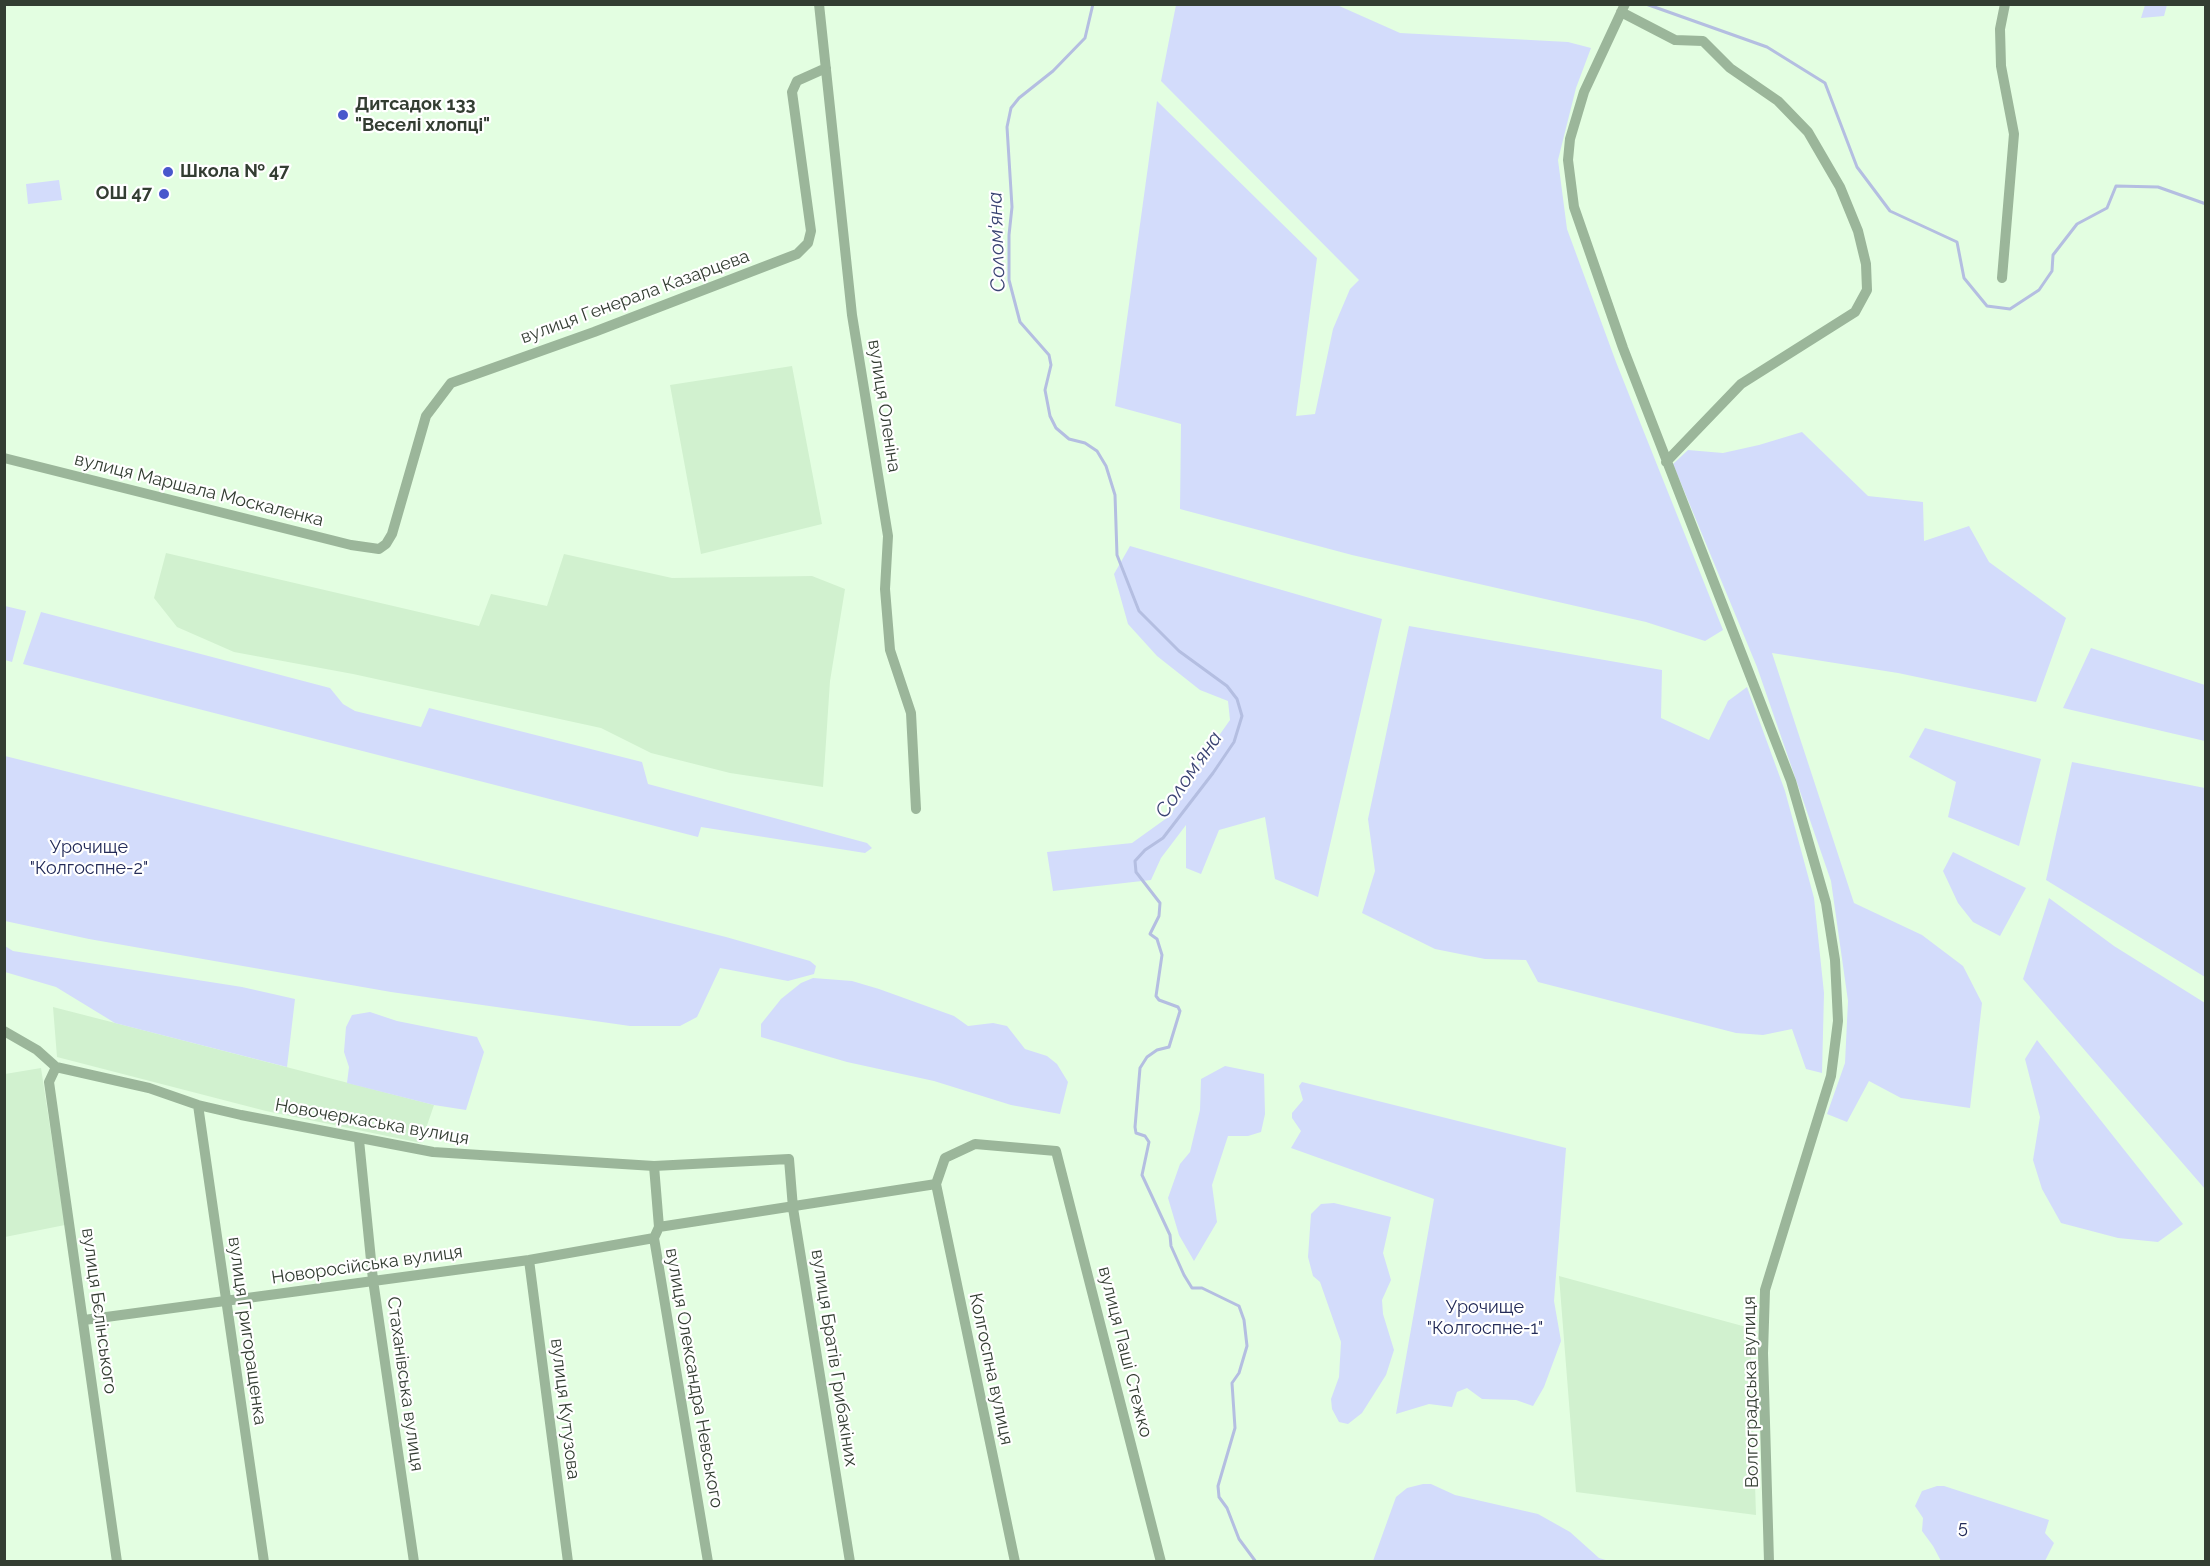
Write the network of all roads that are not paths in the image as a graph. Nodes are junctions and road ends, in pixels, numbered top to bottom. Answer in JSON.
{"nodes":[{"id":1,"x":819,"y":4,"type":"edge"},
{"id":2,"x":2005,"y":4,"type":"edge"},
{"id":3,"x":1624,"y":7,"type":"edge"},
{"id":4,"x":826,"y":68,"type":"junction"},
{"id":5,"x":2002,"y":278,"type":"dead end"},
{"id":6,"x":4,"y":458,"type":"edge"},
{"id":7,"x":1666,"y":462,"type":"junction"},
{"id":8,"x":386,"y":544,"type":"joint"},
{"id":9,"x":916,"y":809,"type":"dead end"},
{"id":10,"x":4,"y":1031,"type":"edge"},
{"id":11,"x":56,"y":1067,"type":"junction"},
{"id":12,"x":198,"y":1105,"type":"junction"},
{"id":13,"x":359,"y":1140,"type":"junction"},
{"id":14,"x":789,"y":1159,"type":"joint"},
{"id":15,"x":654,"y":1166,"type":"junction"},
{"id":16,"x":936,"y":1184,"type":"junction"},
{"id":17,"x":793,"y":1208,"type":"junction"},
{"id":18,"x":659,"y":1227,"type":"junction"},
{"id":19,"x":654,"y":1238,"type":"junction"},
{"id":20,"x":529,"y":1260,"type":"junction"},
{"id":21,"x":373,"y":1280,"type":"junction"},
{"id":22,"x":225,"y":1301,"type":"junction"},
{"id":23,"x":84,"y":1320,"type":"junction"},
{"id":24,"x":117,"y":1562,"type":"edge"},
{"id":25,"x":264,"y":1562,"type":"edge"},
{"id":26,"x":414,"y":1562,"type":"edge"},
{"id":27,"x":568,"y":1562,"type":"edge"},
{"id":28,"x":708,"y":1562,"type":"edge"},
{"id":29,"x":850,"y":1562,"type":"edge"},
{"id":30,"x":1015,"y":1562,"type":"edge"},
{"id":31,"x":1161,"y":1562,"type":"edge"},
{"id":32,"x":1769,"y":1562,"type":"edge"}],
"edges":[{"from":1,"to":4,"type":"street","name":"вулиця Оленіна"},
{"from":2,"to":5,"type":"street"},
{"from":3,"to":7,"type":"street","name":"Волгоградська вулиця"},
{"from":3,"to":7,"type":"street"},
{"from":4,"to":8,"type":"street","name":"вулиця Генерала Казарцева"},
{"from":4,"to":9,"type":"street","name":"вулиця Оленіна"},
{"from":6,"to":8,"type":"street","name":"вулиця Маршала Москаленка"},
{"from":7,"to":32,"type":"street","name":"Волгоградська вулиця"},
{"from":10,"to":11,"type":"street","name":"Новочеркаська вулиця"},
{"from":11,"to":12,"type":"street","name":"Новочеркаська вулиця"},
{"from":11,"to":23,"type":"street","name":"вулиця Бєлінського"},
{"from":12,"to":13,"type":"street","name":"Новочеркаська вулиця"},
{"from":12,"to":22,"type":"street","name":"вулиця Григоращенка"},
{"from":13,"to":15,"type":"street","name":"Новочеркаська вулиця"},
{"from":13,"to":21,"type":"street","name":"Стаханівська вулиця"},
{"from":14,"to":15,"type":"street","name":"Новочеркаська вулиця"},
{"from":14,"to":17,"type":"street","name":"вулиця Братів Грибакіних"},
{"from":15,"to":18,"type":"street","name":"вулиця Олександра Невського"},
{"from":16,"to":17,"type":"street"},
{"from":16,"to":30,"type":"street","name":"Колгоспна вулиця"},
{"from":16,"to":31,"type":"street","name":"вулиця Паші Стежко"},
{"from":17,"to":18,"type":"street"},
{"from":17,"to":29,"type":"street","name":"вулиця Братів Грибакіних"},
{"from":18,"to":19,"type":"street","name":"вулиця Олександра Невського"},
{"from":19,"to":20,"type":"street","name":"Новоросійська вулиця"},
{"from":19,"to":28,"type":"street","name":"вулиця Олександра Невського"},
{"from":20,"to":21,"type":"street","name":"Новоросійська вулиця"},
{"from":20,"to":27,"type":"street","name":"вулиця Кутузова"},
{"from":21,"to":22,"type":"street","name":"Новоросійська вулиця"},
{"from":21,"to":26,"type":"street","name":"Стаханівська вулиця"},
{"from":22,"to":23,"type":"street","name":"Новоросійська вулиця"},
{"from":22,"to":25,"type":"street","name":"вулиця Григоращенка"},
{"from":23,"to":24,"type":"street","name":"вулиця Бєлінського"}]}
